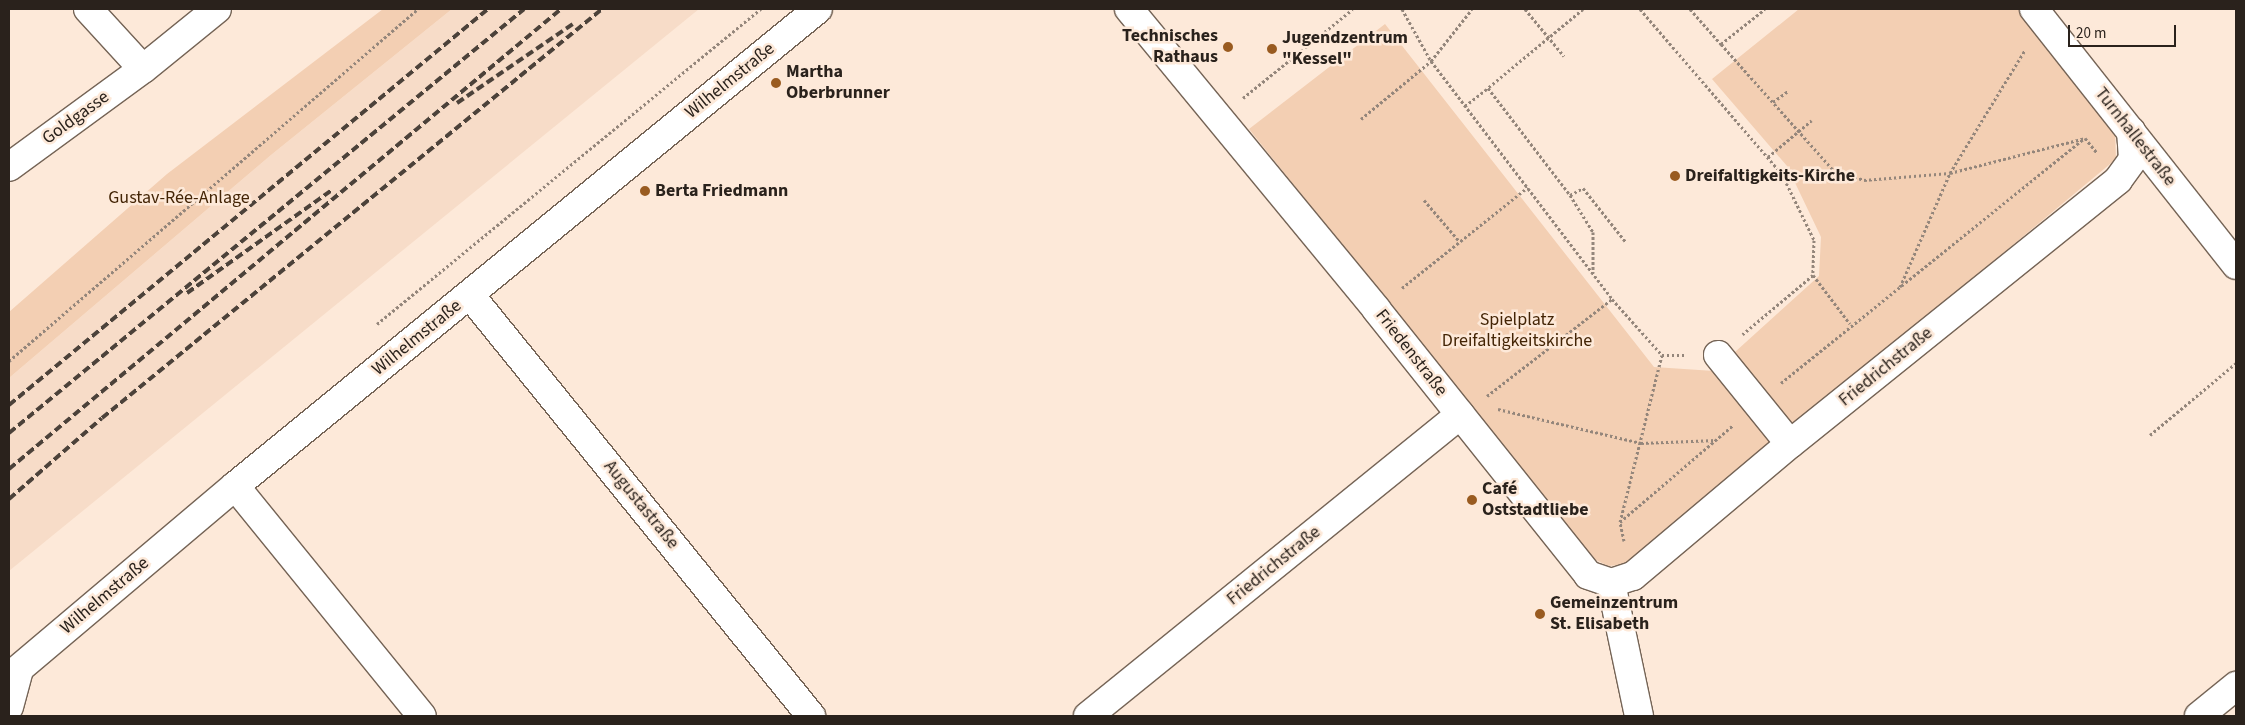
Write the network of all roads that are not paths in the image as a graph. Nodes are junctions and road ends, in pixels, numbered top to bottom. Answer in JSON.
{"nodes":[{"id":1,"x":88,"y":9,"type":"edge"},
{"id":2,"x":216,"y":9,"type":"edge"},
{"id":3,"x":818,"y":9,"type":"edge"},
{"id":4,"x":1129,"y":9,"type":"edge"},
{"id":5,"x":2042,"y":18,"type":"edge"},
{"id":6,"x":143,"y":69,"type":"junction"},
{"id":7,"x":2131,"y":131,"type":"junction"},
{"id":8,"x":9,"y":166,"type":"edge"},
{"id":9,"x":2236,"y":265,"type":"edge"},
{"id":10,"x":470,"y":294,"type":"junction"},
{"id":11,"x":1718,"y":355,"type":"road end"},
{"id":12,"x":1468,"y":410,"type":"junction"},
{"id":13,"x":1790,"y":444,"type":"junction"},
{"id":14,"x":235,"y":486,"type":"junction"},
{"id":15,"x":1622,"y":579,"type":"junction"},
{"id":16,"x":14,"y":673,"type":"edge"},
{"id":17,"x":2236,"y":686,"type":"edge"},
{"id":18,"x":9,"y":707,"type":"edge"},
{"id":19,"x":422,"y":716,"type":"edge"},
{"id":20,"x":811,"y":716,"type":"edge"},
{"id":21,"x":1088,"y":716,"type":"edge"},
{"id":22,"x":1639,"y":716,"type":"edge"},
{"id":23,"x":2199,"y":716,"type":"edge"}],
"edges":[{"from":1,"to":6,"type":"street"},
{"from":2,"to":6,"type":"street","name":"Goldgasse"},
{"from":3,"to":10,"type":"street","name":"Wilhelmstraße"},
{"from":4,"to":12,"type":"street","name":"Friedenstraße"},
{"from":5,"to":7,"type":"street","name":"Turnhallestraße"},
{"from":6,"to":8,"type":"street","name":"Goldgasse"},
{"from":7,"to":9,"type":"street","name":"Turnhallestraße"},
{"from":7,"to":13,"type":"street","name":"Friedrichstraße"},
{"from":10,"to":14,"type":"street","name":"Wilhelmstraße"},
{"from":10,"to":20,"type":"street","name":"Augustastraße"},
{"from":11,"to":13,"type":"street"},
{"from":12,"to":15,"type":"street","name":"Friedenstraße"},
{"from":12,"to":21,"type":"street","name":"Friedrichstraße"},
{"from":13,"to":15,"type":"street","name":"Friedrichstraße"},
{"from":14,"to":16,"type":"street","name":"Wilhelmstraße"},
{"from":14,"to":19,"type":"street"},
{"from":15,"to":22,"type":"street"},
{"from":16,"to":18,"type":"street","name":"Wilhelmstraße"},
{"from":17,"to":23,"type":"street"}]}
